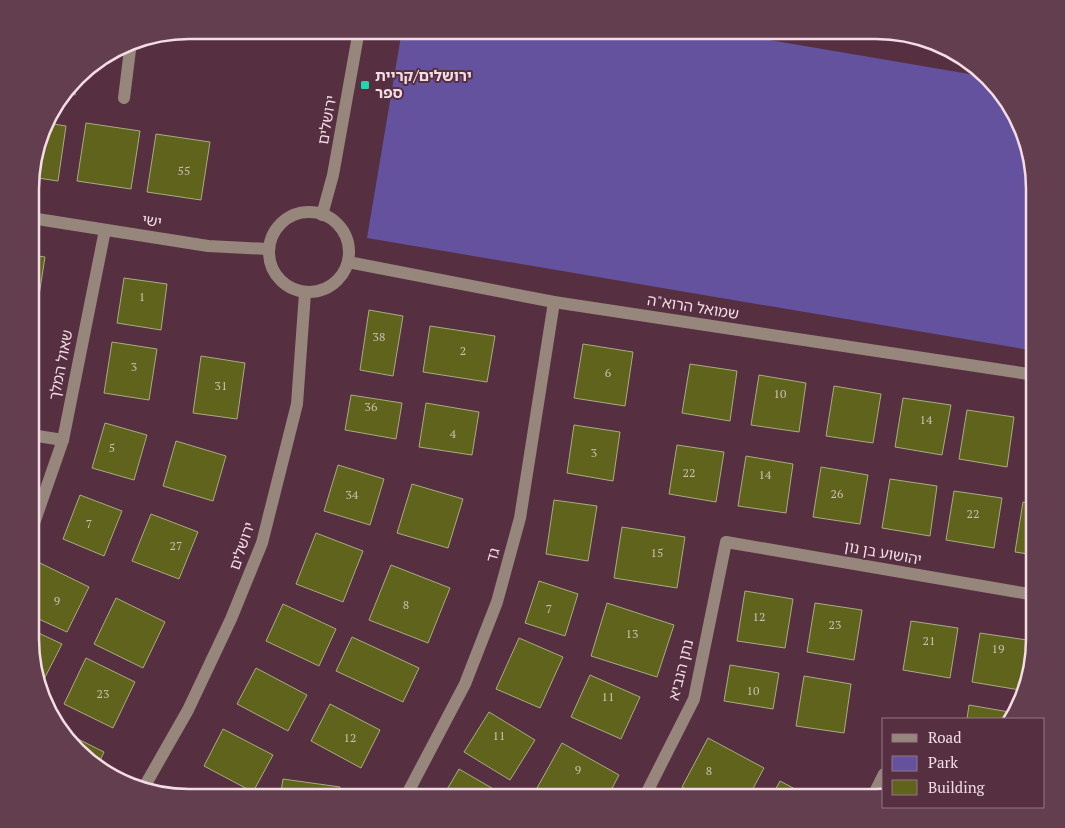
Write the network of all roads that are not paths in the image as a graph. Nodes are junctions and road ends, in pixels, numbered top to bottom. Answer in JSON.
{"nodes":[{"id":1,"x":357,"y":39,"type":"edge"},
{"id":2,"x":130,"y":51,"type":"edge"},
{"id":3,"x":124,"y":98,"type":"dead end"},
{"id":4,"x":322,"y":215,"type":"junction"},
{"id":5,"x":39,"y":219,"type":"edge"},
{"id":6,"x":104,"y":230,"type":"junction"},
{"id":7,"x":268,"y":249,"type":"junction"},
{"id":8,"x":348,"y":262,"type":"junction"},
{"id":9,"x":305,"y":293,"type":"junction"},
{"id":10,"x":554,"y":302,"type":"junction"},
{"id":11,"x":1026,"y":374,"type":"edge"},
{"id":12,"x":39,"y":436,"type":"edge"},
{"id":13,"x":63,"y":440,"type":"junction"},
{"id":14,"x":39,"y":509,"type":"edge"},
{"id":15,"x":726,"y":542,"type":"joint"},
{"id":16,"x":1026,"y":593,"type":"edge"},
{"id":17,"x":146,"y":783,"type":"edge"},
{"id":18,"x":410,"y":789,"type":"edge"},
{"id":19,"x":649,"y":789,"type":"edge"}],
"edges":[{"from":1,"to":4,"type":"street","name":"ירושלים"},
{"from":2,"to":3,"type":"street"},
{"from":4,"to":7,"type":"street"},
{"from":4,"to":8,"type":"street"},
{"from":5,"to":6,"type":"street","name":"ישי"},
{"from":6,"to":7,"type":"street","name":"ישי"},
{"from":6,"to":13,"type":"street","name":"שאול המלך"},
{"from":7,"to":9,"type":"street"},
{"from":8,"to":9,"type":"street"},
{"from":8,"to":10,"type":"street","name":"שמואל הרוא\"ה"},
{"from":9,"to":17,"type":"street","name":"ירושלים"},
{"from":10,"to":11,"type":"street","name":"שמואל הרוא\"ה"},
{"from":10,"to":18,"type":"street","name":"גד"},
{"from":12,"to":13,"type":"street"},
{"from":13,"to":14,"type":"street","name":"שאול המלך"},
{"from":15,"to":16,"type":"street","name":"יהושוע בן נון"},
{"from":15,"to":19,"type":"street","name":"נתן הנביא"}]}
